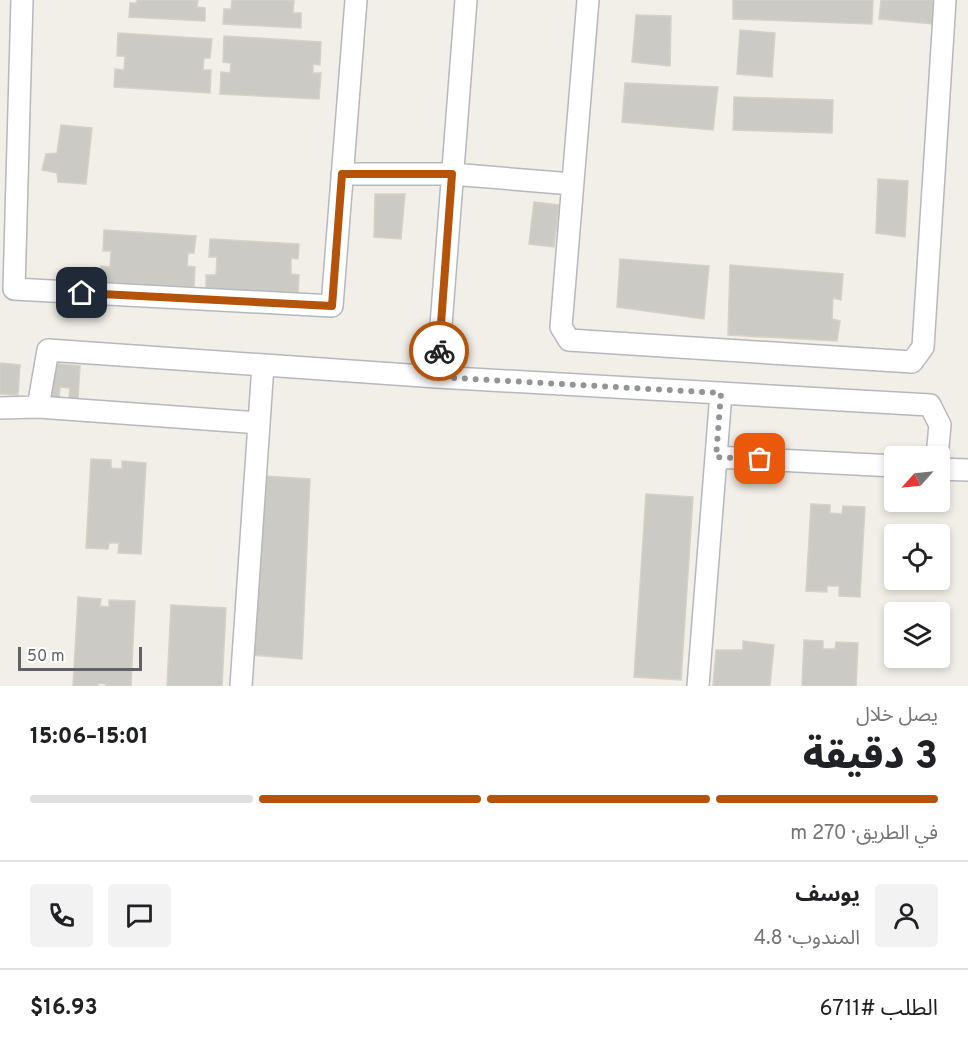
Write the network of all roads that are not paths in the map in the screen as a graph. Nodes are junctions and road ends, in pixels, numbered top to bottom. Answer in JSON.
{"nodes":[{"id":1,"x":22,"y":0,"type":"edge"},
{"id":2,"x":356,"y":0,"type":"edge"},
{"id":3,"x":466,"y":0,"type":"edge"},
{"id":4,"x":588,"y":0,"type":"edge"},
{"id":5,"x":945,"y":0,"type":"edge"},
{"id":6,"x":342,"y":174,"type":"junction"},
{"id":7,"x":452,"y":174,"type":"junction"},
{"id":8,"x":572,"y":184,"type":"junction"},
{"id":9,"x":263,"y":365,"type":"junction"},
{"id":10,"x":437,"y":377,"type":"junction"},
{"id":11,"x":721,"y":393,"type":"junction"},
{"id":12,"x":38,"y":407,"type":"junction"},
{"id":13,"x":0,"y":408,"type":"edge"},
{"id":14,"x":259,"y":423,"type":"junction"},
{"id":15,"x":939,"y":446,"type":"edge"},
{"id":16,"x":716,"y":457,"type":"junction"},
{"id":17,"x":884,"y":465,"type":"edge"},
{"id":18,"x":950,"y":469,"type":"edge"},
{"id":19,"x":968,"y":470,"type":"edge"},
{"id":20,"x":241,"y":686,"type":"edge"},
{"id":21,"x":698,"y":686,"type":"edge"}],
"edges":[{"from":1,"to":6,"type":"street"},
{"from":2,"to":6,"type":"street"},
{"from":3,"to":7,"type":"street"},
{"from":4,"to":8,"type":"street"},
{"from":5,"to":8,"type":"street"},
{"from":6,"to":7,"type":"street"},
{"from":7,"to":8,"type":"street"},
{"from":7,"to":10,"type":"street"},
{"from":9,"to":10,"type":"street"},
{"from":9,"to":12,"type":"street"},
{"from":9,"to":14,"type":"street"},
{"from":10,"to":11,"type":"street"},
{"from":11,"to":15,"type":"street"},
{"from":11,"to":16,"type":"street"},
{"from":12,"to":13,"type":"street"},
{"from":12,"to":14,"type":"street"},
{"from":14,"to":20,"type":"street"},
{"from":16,"to":17,"type":"street"},
{"from":16,"to":21,"type":"street"},
{"from":18,"to":19,"type":"street"}]}
